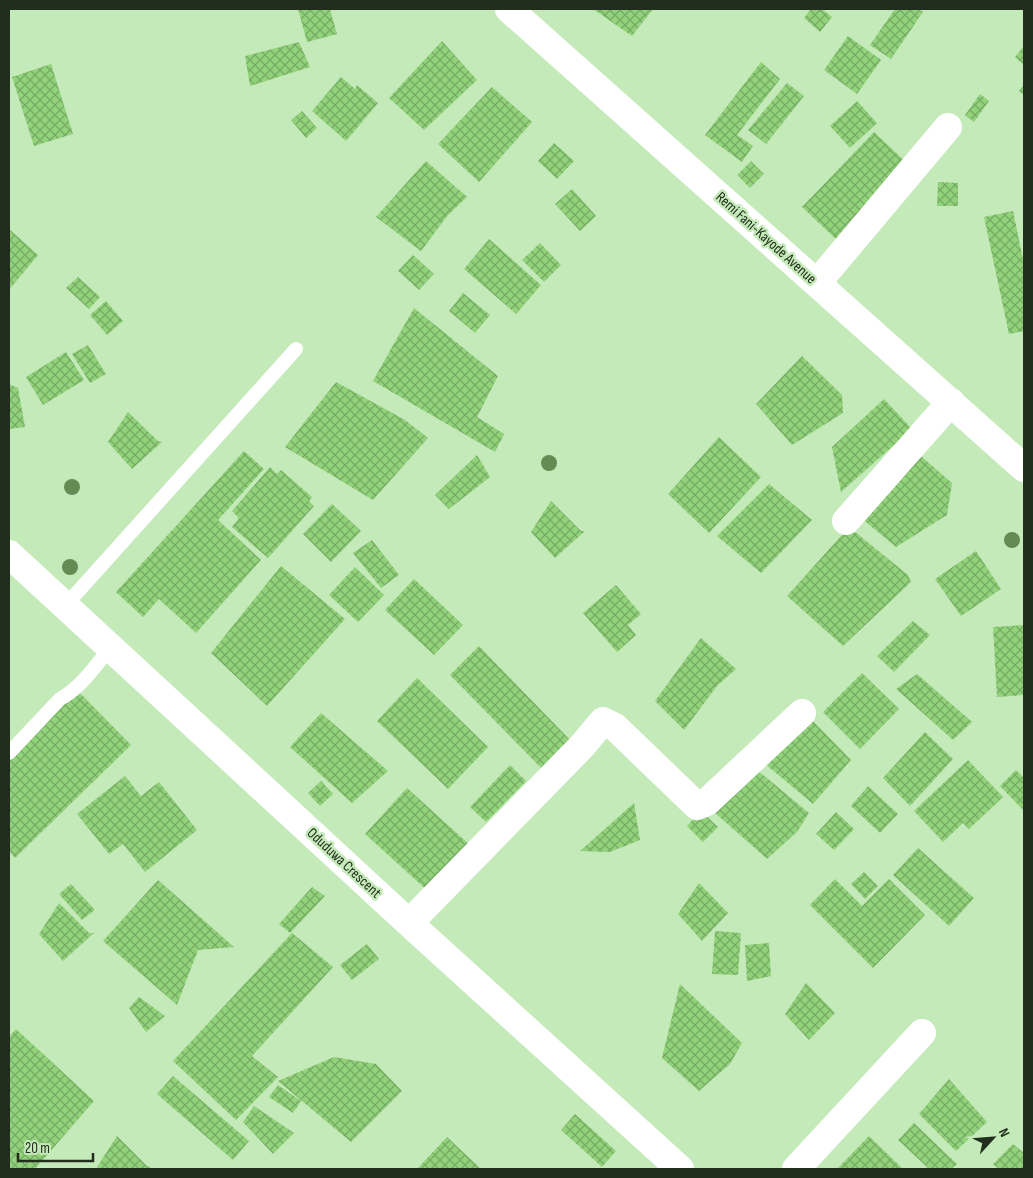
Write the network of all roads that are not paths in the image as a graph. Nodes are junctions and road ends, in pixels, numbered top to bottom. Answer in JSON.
{"nodes":[{"id":1,"x":508,"y":9,"type":"edge"},
{"id":2,"x":948,"y":127,"type":"dead end"},
{"id":3,"x":817,"y":283,"type":"junction"},
{"id":4,"x":296,"y":349,"type":"dead end"},
{"id":5,"x":951,"y":402,"type":"junction"},
{"id":6,"x":1024,"y":468,"type":"edge"},
{"id":7,"x":846,"y":521,"type":"dead end"},
{"id":8,"x":9,"y":554,"type":"edge"},
{"id":9,"x":65,"y":606,"type":"junction"},
{"id":10,"x":112,"y":647,"type":"junction"},
{"id":11,"x":802,"y":713,"type":"dead end"},
{"id":12,"x":9,"y":753,"type":"edge"},
{"id":13,"x":409,"y":923,"type":"junction"},
{"id":14,"x":922,"y":1033,"type":"dead end"},
{"id":15,"x":680,"y":1169,"type":"edge"},
{"id":16,"x":796,"y":1169,"type":"edge"}],
"edges":[{"from":1,"to":3,"type":"street","name":"Remi Fani-Kayode Avenue"},
{"from":2,"to":3,"type":"street"},
{"from":3,"to":5,"type":"street","name":"Remi Fani-Kayode Avenue"},
{"from":4,"to":9,"type":"lane"},
{"from":5,"to":6,"type":"street","name":"Remi Fani-Kayode Avenue"},
{"from":5,"to":7,"type":"street"},
{"from":8,"to":9,"type":"street","name":"Oduduwa Crescent"},
{"from":9,"to":10,"type":"street","name":"Oduduwa Crescent"},
{"from":10,"to":12,"type":"lane"},
{"from":10,"to":13,"type":"street","name":"Oduduwa Crescent"},
{"from":11,"to":13,"type":"street"},
{"from":13,"to":15,"type":"street","name":"Oduduwa Crescent"},
{"from":14,"to":16,"type":"street"}]}
